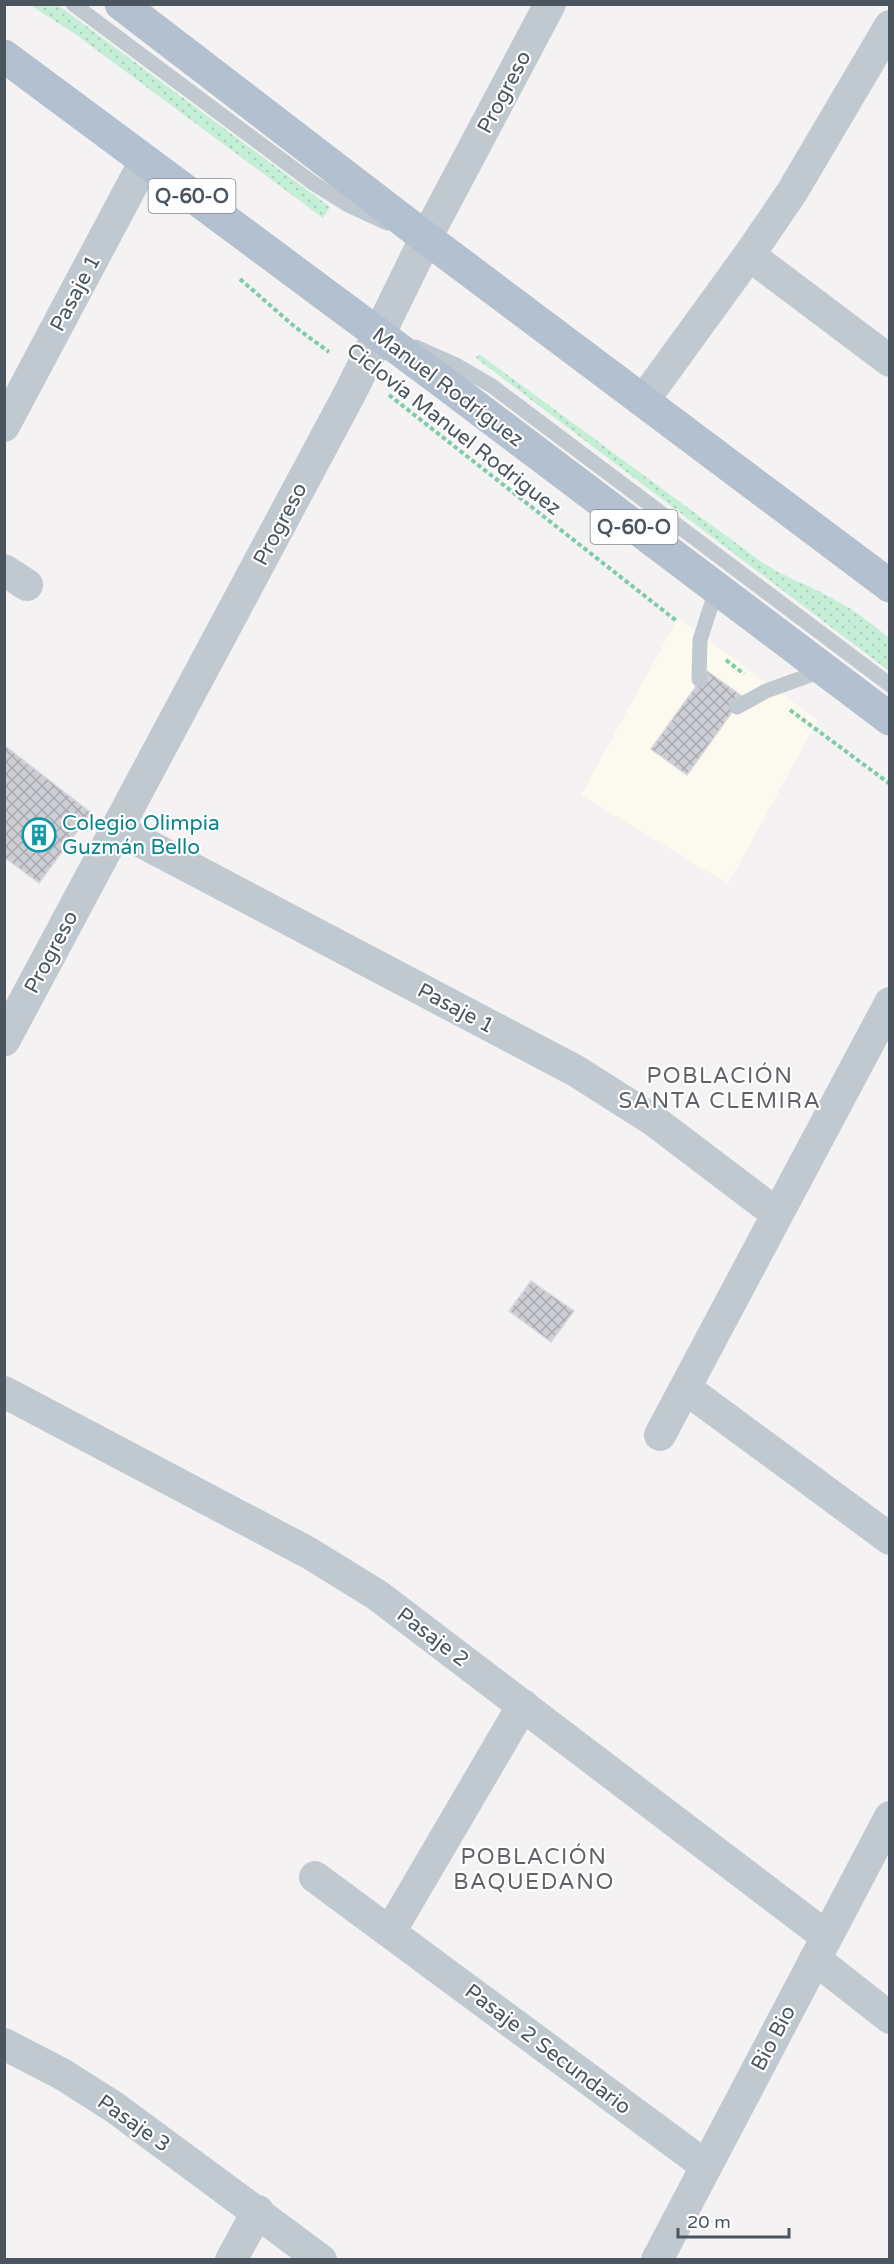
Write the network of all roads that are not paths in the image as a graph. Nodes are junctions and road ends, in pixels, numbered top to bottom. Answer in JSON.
{"nodes":[{"id":1,"x":73,"y":4,"type":"edge"},
{"id":2,"x":121,"y":4,"type":"edge"},
{"id":3,"x":550,"y":4,"type":"edge"},
{"id":4,"x":890,"y":26,"type":"edge"},
{"id":5,"x":4,"y":56,"type":"edge"},
{"id":6,"x":145,"y":161,"type":"junction"},
{"id":7,"x":426,"y":238,"type":"junction"},
{"id":8,"x":749,"y":255,"type":"junction"},
{"id":9,"x":379,"y":336,"type":"junction"},
{"id":10,"x":890,"y":361,"type":"edge"},
{"id":11,"x":644,"y":401,"type":"junction"},
{"id":12,"x":4,"y":426,"type":"edge"},
{"id":13,"x":863,"y":566,"type":"junction"},
{"id":14,"x":890,"y":586,"type":"edge"},
{"id":15,"x":717,"y":590,"type":"junction"},
{"id":16,"x":890,"y":599,"type":"edge"},
{"id":17,"x":824,"y":670,"type":"junction"},
{"id":18,"x":700,"y":680,"type":"dead end"},
{"id":19,"x":890,"y":685,"type":"edge"},
{"id":20,"x":736,"y":706,"type":"dead end"},
{"id":21,"x":890,"y":719,"type":"edge"},
{"id":22,"x":117,"y":829,"type":"junction"},
{"id":23,"x":890,"y":1003,"type":"edge"},
{"id":24,"x":4,"y":1040,"type":"edge"},
{"id":25,"x":777,"y":1214,"type":"junction"},
{"id":26,"x":685,"y":1388,"type":"junction"},
{"id":27,"x":4,"y":1392,"type":"edge"},
{"id":28,"x":660,"y":1435,"type":"dead end"},
{"id":29,"x":890,"y":1539,"type":"edge"},
{"id":30,"x":523,"y":1705,"type":"junction"},
{"id":31,"x":890,"y":1817,"type":"edge"},
{"id":32,"x":315,"y":1877,"type":"dead end"},
{"id":33,"x":390,"y":1932,"type":"junction"},
{"id":34,"x":820,"y":1948,"type":"junction"},
{"id":35,"x":890,"y":2018,"type":"edge"},
{"id":36,"x":4,"y":2044,"type":"edge"},
{"id":37,"x":706,"y":2166,"type":"junction"},
{"id":38,"x":258,"y":2211,"type":"junction"},
{"id":39,"x":231,"y":2259,"type":"edge"},
{"id":40,"x":321,"y":2259,"type":"edge"},
{"id":41,"x":657,"y":2259,"type":"edge"}],
"edges":[{"from":1,"to":7,"type":"lane"},
{"from":2,"to":7,"type":"main road"},
{"from":3,"to":7,"type":"street","name":"Progreso"},
{"from":4,"to":8,"type":"street"},
{"from":5,"to":6,"type":"main road","name":"Manuel Rodríguez","number":"Q-60-O"},
{"from":6,"to":9,"type":"main road","name":"Manuel Rodríguez","number":"Q-60-O"},
{"from":6,"to":12,"type":"street","name":"Pasaje 1"},
{"from":7,"to":9,"type":"street","name":"Progreso"},
{"from":7,"to":11,"type":"main road"},
{"from":8,"to":10,"type":"street"},
{"from":8,"to":11,"type":"street"},
{"from":9,"to":15,"type":"main road","name":"Manuel Rodríguez","number":"Q-60-O"},
{"from":9,"to":19,"type":"lane"},
{"from":9,"to":22,"type":"street","name":"Progreso"},
{"from":11,"to":13,"type":"main road"},
{"from":13,"to":14,"type":"main road"},
{"from":13,"to":16,"type":"lane"},
{"from":15,"to":17,"type":"main road","name":"Manuel Rodríguez","number":"Q-60-O"},
{"from":15,"to":18,"type":"lane"},
{"from":17,"to":20,"type":"lane"},
{"from":17,"to":21,"type":"main road","name":"Manuel Rodríguez","number":"Q-60-O"},
{"from":22,"to":24,"type":"street","name":"Progreso"},
{"from":22,"to":25,"type":"street","name":"Pasaje 1"},
{"from":23,"to":25,"type":"street"},
{"from":25,"to":26,"type":"street"},
{"from":26,"to":28,"type":"street"},
{"from":26,"to":29,"type":"street"},
{"from":27,"to":30,"type":"street","name":"Pasaje 2"},
{"from":30,"to":33,"type":"street"},
{"from":30,"to":34,"type":"street","name":"Pasaje 2"},
{"from":31,"to":34,"type":"street","name":"Bio Bio"},
{"from":32,"to":33,"type":"street","name":"Pasaje 2 Secundario"},
{"from":33,"to":37,"type":"street","name":"Pasaje 2 Secundario"},
{"from":34,"to":35,"type":"street","name":"Pasaje 2"},
{"from":34,"to":37,"type":"street","name":"Bio Bio"},
{"from":36,"to":38,"type":"street","name":"Pasaje 3"},
{"from":37,"to":41,"type":"street","name":"Bio Bio"},
{"from":38,"to":39,"type":"street"},
{"from":38,"to":40,"type":"street","name":"Pasaje 3"}]}
